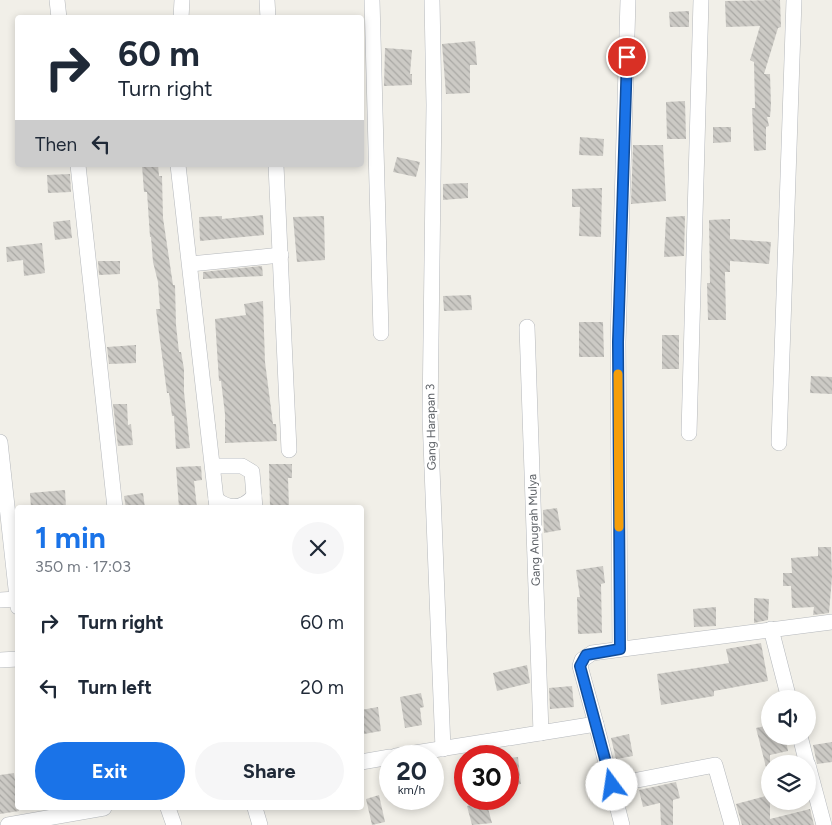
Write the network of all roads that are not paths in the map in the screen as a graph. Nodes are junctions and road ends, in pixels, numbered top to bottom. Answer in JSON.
{"nodes":[{"id":1,"x":182,"y":0,"type":"edge"},
{"id":2,"x":267,"y":0,"type":"edge"},
{"id":3,"x":432,"y":0,"type":"edge"},
{"id":4,"x":628,"y":0,"type":"edge"},
{"id":5,"x":700,"y":0,"type":"edge"},
{"id":6,"x":794,"y":0,"type":"edge"},
{"id":7,"x":372,"y":2,"type":"edge"},
{"id":8,"x":182,"y":15,"type":"edge"},
{"id":9,"x":268,"y":15,"type":"edge"},
{"id":10,"x":78,"y":167,"type":"edge"},
{"id":11,"x":178,"y":167,"type":"edge"},
{"id":12,"x":276,"y":167,"type":"edge"},
{"id":13,"x":281,"y":255,"type":"junction"},
{"id":14,"x":190,"y":264,"type":"junction"},
{"id":15,"x":527,"y":327,"type":"dead end"},
{"id":16,"x":381,"y":333,"type":"dead end"},
{"id":17,"x":689,"y":433,"type":"dead end"},
{"id":18,"x":0,"y":443,"type":"edge"},
{"id":19,"x":779,"y":443,"type":"dead end"},
{"id":20,"x":289,"y":450,"type":"dead end"},
{"id":21,"x":213,"y":466,"type":"junction"},
{"id":22,"x":254,"y":502,"type":"edge"},
{"id":23,"x":217,"y":503,"type":"edge"},
{"id":24,"x":115,"y":505,"type":"edge"},
{"id":25,"x":241,"y":505,"type":"edge"},
{"id":26,"x":15,"y":584,"type":"edge"},
{"id":27,"x":0,"y":600,"type":"edge"},
{"id":28,"x":15,"y":603,"type":"edge"},
{"id":29,"x":832,"y":622,"type":"edge"},
{"id":30,"x":771,"y":629,"type":"junction"},
{"id":31,"x":620,"y":649,"type":"junction"},
{"id":32,"x":15,"y":659,"type":"edge"},
{"id":33,"x":0,"y":660,"type":"edge"},
{"id":34,"x":788,"y":690,"type":"edge"},
{"id":35,"x":596,"y":724,"type":"junction"},
{"id":36,"x":541,"y":733,"type":"junction"},
{"id":37,"x":443,"y":745,"type":"edge"},
{"id":38,"x":444,"y":749,"type":"edge"},
{"id":39,"x":379,"y":759,"type":"edge"},
{"id":40,"x":364,"y":761,"type":"edge"},
{"id":41,"x":612,"y":785,"type":"junction"},
{"id":42,"x":816,"y":797,"type":"edge"},
{"id":43,"x":78,"y":810,"type":"edge"},
{"id":44,"x":169,"y":810,"type":"edge"},
{"id":45,"x":256,"y":810,"type":"edge"},
{"id":46,"x":40,"y":813,"type":"edge"},
{"id":47,"x":8,"y":825,"type":"edge"},
{"id":48,"x":174,"y":825,"type":"edge"},
{"id":49,"x":260,"y":825,"type":"edge"},
{"id":50,"x":622,"y":825,"type":"edge"},
{"id":51,"x":732,"y":825,"type":"edge"},
{"id":52,"x":824,"y":825,"type":"edge"}],
"edges":[{"from":1,"to":8,"type":"street"},
{"from":2,"to":9,"type":"street"},
{"from":3,"to":37,"type":"street","name":"Gang Harapan 3"},
{"from":4,"to":31,"type":"street"},
{"from":5,"to":17,"type":"street"},
{"from":6,"to":19,"type":"street"},
{"from":7,"to":16,"type":"street"},
{"from":10,"to":24,"type":"street"},
{"from":11,"to":14,"type":"street"},
{"from":12,"to":13,"type":"street"},
{"from":13,"to":14,"type":"street"},
{"from":13,"to":20,"type":"street"},
{"from":14,"to":21,"type":"street"},
{"from":15,"to":36,"type":"street","name":"Gang Anugrah Mulya"},
{"from":18,"to":26,"type":"street"},
{"from":21,"to":22,"type":"street"},
{"from":21,"to":23,"type":"street"},
{"from":22,"to":25,"type":"street"},
{"from":27,"to":28,"type":"street"},
{"from":29,"to":30,"type":"street"},
{"from":30,"to":31,"type":"street"},
{"from":30,"to":34,"type":"street"},
{"from":31,"to":35,"type":"street"},
{"from":32,"to":33,"type":"street"},
{"from":35,"to":36,"type":"street"},
{"from":35,"to":41,"type":"street"},
{"from":36,"to":38,"type":"street"},
{"from":39,"to":40,"type":"street"},
{"from":41,"to":50,"type":"street"},
{"from":41,"to":51,"type":"street"},
{"from":42,"to":52,"type":"street"},
{"from":43,"to":46,"type":"street"},
{"from":44,"to":48,"type":"street"},
{"from":45,"to":49,"type":"street"},
{"from":46,"to":47,"type":"street"}]}
